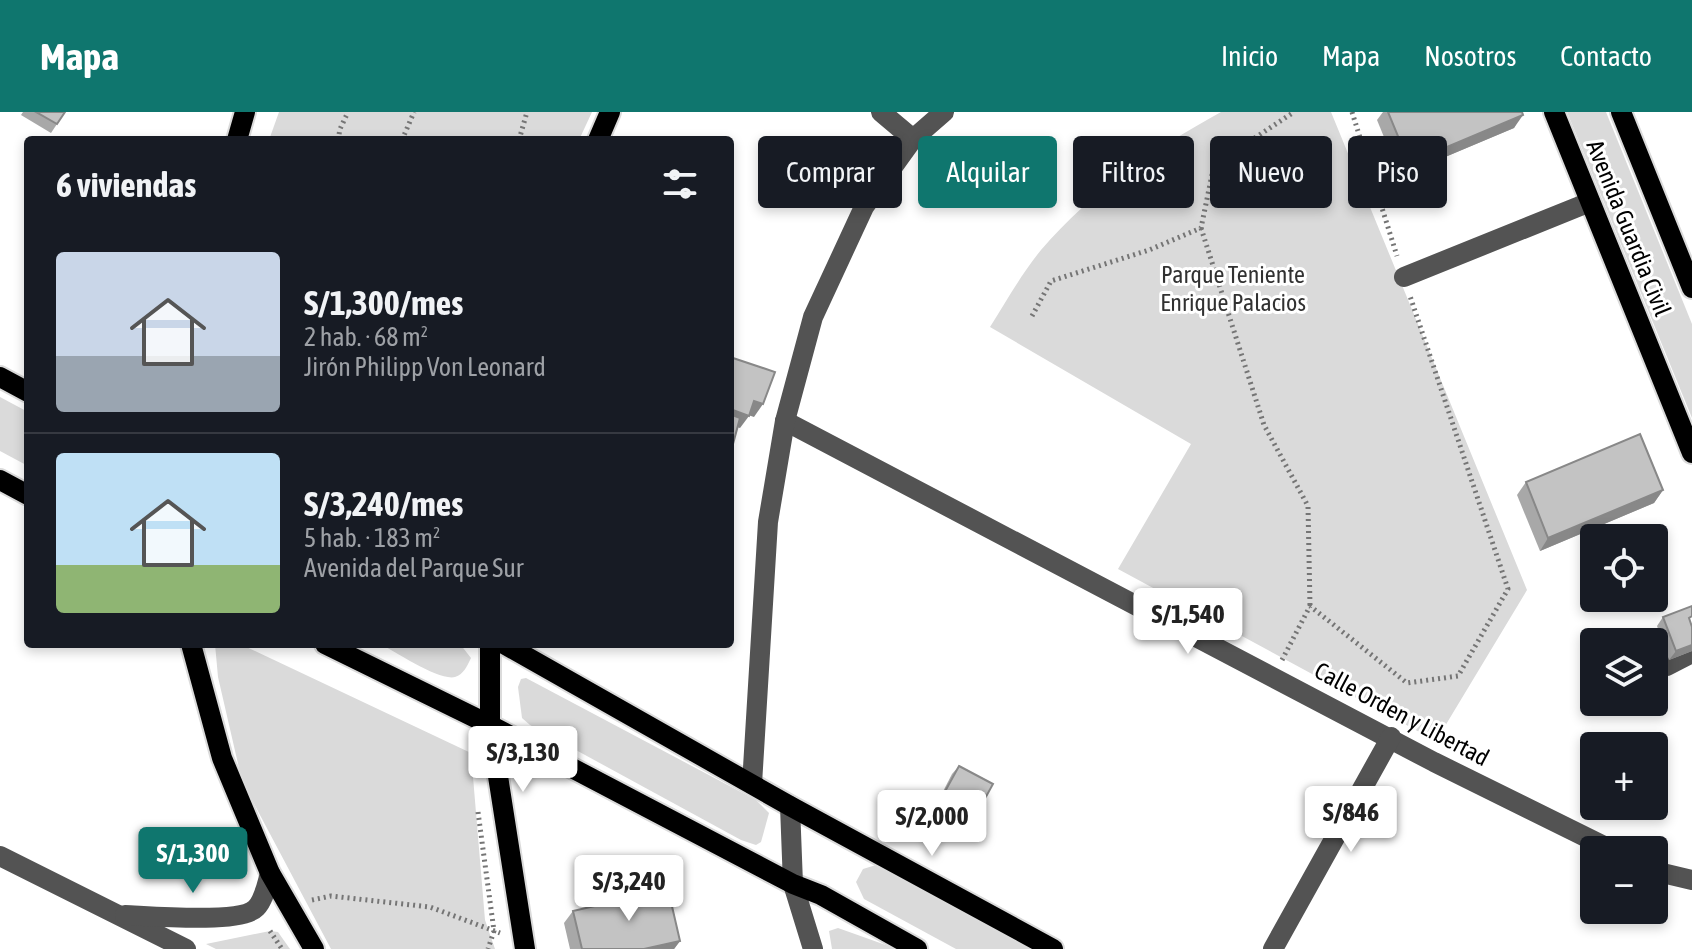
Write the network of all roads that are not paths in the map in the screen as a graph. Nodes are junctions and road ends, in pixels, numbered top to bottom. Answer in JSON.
{"nodes":[{"id":1,"x":610,"y":112,"type":"edge"},
{"id":2,"x":881,"y":112,"type":"edge"},
{"id":3,"x":944,"y":112,"type":"edge"},
{"id":4,"x":1554,"y":112,"type":"edge"},
{"id":5,"x":1621,"y":112,"type":"edge"},
{"id":6,"x":239,"y":114,"type":"edge"},
{"id":7,"x":237,"y":136,"type":"edge"},
{"id":8,"x":600,"y":136,"type":"edge"},
{"id":9,"x":913,"y":139,"type":"junction"},
{"id":10,"x":1590,"y":202,"type":"junction"},
{"id":11,"x":1404,"y":277,"type":"road end"},
{"id":12,"x":1692,"y":288,"type":"edge"},
{"id":13,"x":0,"y":377,"type":"edge"},
{"id":14,"x":24,"y":390,"type":"edge"},
{"id":15,"x":785,"y":421,"type":"junction"},
{"id":16,"x":1692,"y":453,"type":"edge"},
{"id":17,"x":0,"y":480,"type":"edge"},
{"id":18,"x":24,"y":493,"type":"edge"},
{"id":19,"x":192,"y":648,"type":"edge"},
{"id":20,"x":333,"y":648,"type":"edge"},
{"id":21,"x":490,"y":648,"type":"edge"},
{"id":22,"x":511,"y":648,"type":"edge"},
{"id":23,"x":1692,"y":653,"type":"edge"},
{"id":24,"x":1668,"y":665,"type":"edge"},
{"id":25,"x":490,"y":725,"type":"junction"},
{"id":26,"x":1391,"y":737,"type":"junction"},
{"id":27,"x":752,"y":784,"type":"junction"},
{"id":28,"x":790,"y":806,"type":"junction"},
{"id":29,"x":1584,"y":836,"type":"edge"},
{"id":30,"x":0,"y":856,"type":"edge"},
{"id":31,"x":270,"y":873,"type":"junction"},
{"id":32,"x":1668,"y":874,"type":"edge"},
{"id":33,"x":1692,"y":880,"type":"edge"},
{"id":34,"x":793,"y":884,"type":"junction"},
{"id":35,"x":117,"y":915,"type":"junction"},
{"id":36,"x":152,"y":942,"type":"edge"},
{"id":37,"x":524,"y":946,"type":"edge"},
{"id":38,"x":186,"y":949,"type":"edge"},
{"id":39,"x":314,"y":949,"type":"edge"},
{"id":40,"x":813,"y":949,"type":"edge"},
{"id":41,"x":917,"y":949,"type":"edge"},
{"id":42,"x":1053,"y":949,"type":"edge"},
{"id":43,"x":1273,"y":949,"type":"edge"}],
"edges":[{"from":1,"to":8,"type":"main road"},
{"from":2,"to":9,"type":"street"},
{"from":3,"to":9,"type":"street"},
{"from":4,"to":10,"type":"main road","name":"Avenida Guardia Civil"},
{"from":5,"to":12,"type":"main road","name":"Avenida Guardia Civil"},
{"from":6,"to":7,"type":"main road"},
{"from":9,"to":15,"type":"street"},
{"from":10,"to":11,"type":"street"},
{"from":10,"to":16,"type":"main road","name":"Avenida Guardia Civil"},
{"from":13,"to":14,"type":"main road"},
{"from":15,"to":26,"type":"street","name":"Calle Orden y Libertad"},
{"from":15,"to":27,"type":"street"},
{"from":17,"to":18,"type":"main road"},
{"from":19,"to":31,"type":"main road"},
{"from":20,"to":25,"type":"main road"},
{"from":21,"to":25,"type":"main road"},
{"from":22,"to":27,"type":"main road"},
{"from":23,"to":24,"type":"street"},
{"from":25,"to":34,"type":"main road"},
{"from":25,"to":37,"type":"main road"},
{"from":26,"to":29,"type":"street","name":"Calle Orden y Libertad"},
{"from":26,"to":43,"type":"street"},
{"from":27,"to":28,"type":"main road"},
{"from":28,"to":34,"type":"street"},
{"from":28,"to":42,"type":"main road"},
{"from":30,"to":35,"type":"street"},
{"from":31,"to":35,"type":"street"},
{"from":31,"to":39,"type":"main road"},
{"from":32,"to":33,"type":"street"},
{"from":34,"to":40,"type":"street"},
{"from":34,"to":41,"type":"main road"},
{"from":35,"to":36,"type":"street"},
{"from":36,"to":38,"type":"street"}]}
